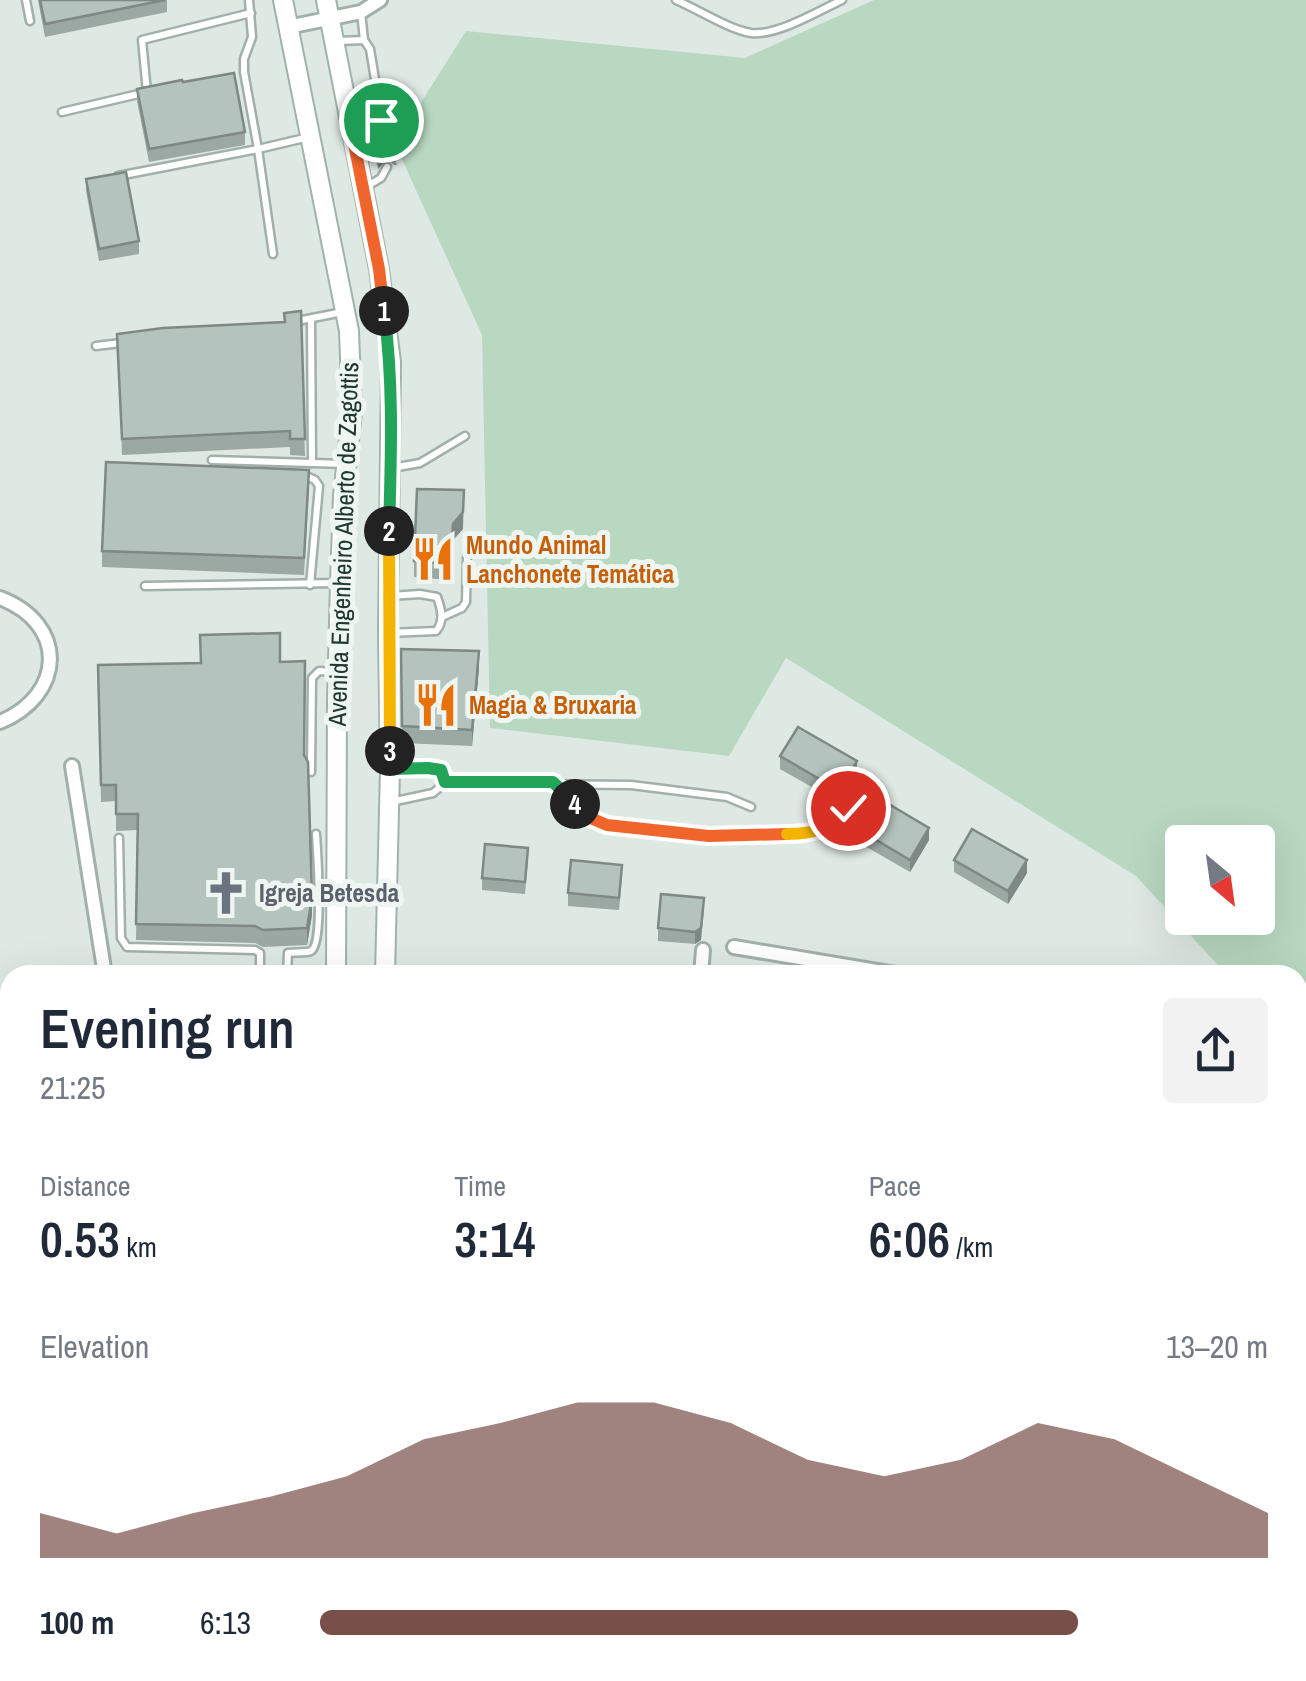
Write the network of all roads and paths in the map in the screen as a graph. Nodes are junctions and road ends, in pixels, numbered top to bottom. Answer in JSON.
{"nodes":[{"id":1,"x":26,"y":0,"type":"edge"},
{"id":2,"x":248,"y":0,"type":"edge"},
{"id":3,"x":283,"y":0,"type":"edge"},
{"id":4,"x":326,"y":0,"type":"edge"},
{"id":5,"x":380,"y":0,"type":"edge"},
{"id":6,"x":676,"y":0,"type":"edge"},
{"id":7,"x":842,"y":0,"type":"edge"},
{"id":8,"x":361,"y":12,"type":"junction"},
{"id":9,"x":251,"y":13,"type":"junction"},
{"id":10,"x":329,"y":19,"type":"junction"},
{"id":11,"x":30,"y":21,"type":"dead end"},
{"id":12,"x":288,"y":27,"type":"junction"},
{"id":13,"x":364,"y":40,"type":"junction"},
{"id":14,"x":334,"y":42,"type":"junction"},
{"id":15,"x":62,"y":112,"type":"dead end"},
{"id":16,"x":352,"y":133,"type":"junction"},
{"id":17,"x":310,"y":137,"type":"junction"},
{"id":18,"x":258,"y":148,"type":"junction"},
{"id":19,"x":387,"y":167,"type":"dead end"},
{"id":20,"x":112,"y":178,"type":"edge"},
{"id":21,"x":363,"y":189,"type":"junction"},
{"id":22,"x":273,"y":254,"type":"dead end"},
{"id":23,"x":345,"y":312,"type":"junction"},
{"id":24,"x":311,"y":319,"type":"junction"},
{"id":25,"x":292,"y":321,"type":"edge"},
{"id":26,"x":135,"y":341,"type":"edge"},
{"id":27,"x":96,"y":346,"type":"dead end"},
{"id":28,"x":465,"y":436,"type":"dead end"},
{"id":29,"x":212,"y":460,"type":"dead end"},
{"id":30,"x":312,"y":463,"type":"junction"},
{"id":31,"x":347,"y":464,"type":"junction"},
{"id":32,"x":391,"y":468,"type":"junction"},
{"id":33,"x":289,"y":475,"type":"edge"},
{"id":34,"x":467,"y":557,"type":"dead end"},
{"id":35,"x":340,"y":583,"type":"junction"},
{"id":36,"x":310,"y":585,"type":"junction"},
{"id":37,"x":145,"y":586,"type":"dead end"},
{"id":38,"x":388,"y":596,"type":"junction"},
{"id":39,"x":0,"y":598,"type":"edge"},
{"id":40,"x":442,"y":617,"type":"junction"},
{"id":41,"x":388,"y":633,"type":"junction"},
{"id":42,"x":338,"y":672,"type":"junction"},
{"id":43,"x":0,"y":722,"type":"edge"},
{"id":44,"x":72,"y":766,"type":"dead end"},
{"id":45,"x":390,"y":769,"type":"junction"},
{"id":46,"x":311,"y":772,"type":"edge"},
{"id":47,"x":445,"y":782,"type":"junction"},
{"id":48,"x":553,"y":782,"type":"junction"},
{"id":49,"x":389,"y":802,"type":"junction"},
{"id":50,"x":751,"y":806,"type":"dead end"},
{"id":51,"x":848,"y":808,"type":"dead end"},
{"id":52,"x":316,"y":834,"type":"dead end"},
{"id":53,"x":119,"y":838,"type":"dead end"},
{"id":54,"x":734,"y":947,"type":"dead end"},
{"id":55,"x":703,"y":950,"type":"dead end"},
{"id":56,"x":103,"y":965,"type":"edge"},
{"id":57,"x":260,"y":965,"type":"edge"},
{"id":58,"x":287,"y":965,"type":"edge"},
{"id":59,"x":336,"y":965,"type":"edge"},
{"id":60,"x":385,"y":965,"type":"edge"},
{"id":61,"x":702,"y":965,"type":"edge"},
{"id":62,"x":816,"y":965,"type":"edge"}],
"edges":[{"from":1,"to":11,"type":"lane"},
{"from":2,"to":9,"type":"lane"},
{"from":3,"to":12,"type":"main road","name":"Avenida Engenheiro Alberto de Zagottis"},
{"from":4,"to":10,"type":"main road","name":"Avenida Engenheiro Alberto de Zagottis"},
{"from":5,"to":8,"type":"street"},
{"from":6,"to":7,"type":"lane"},
{"from":8,"to":10,"type":"street"},
{"from":8,"to":13,"type":"lane"},
{"from":9,"to":15,"type":"lane"},
{"from":9,"to":18,"type":"lane"},
{"from":10,"to":12,"type":"street"},
{"from":10,"to":14,"type":"main road","name":"Avenida Engenheiro Alberto de Zagottis"},
{"from":12,"to":17,"type":"main road","name":"Avenida Engenheiro Alberto de Zagottis"},
{"from":13,"to":14,"type":"lane"},
{"from":13,"to":16,"type":"lane"},
{"from":14,"to":16,"type":"main road","name":"Avenida Engenheiro Alberto de Zagottis"},
{"from":16,"to":21,"type":"main road","name":"Avenida Engenheiro Alberto de Zagottis"},
{"from":17,"to":18,"type":"lane"},
{"from":17,"to":23,"type":"main road","name":"Avenida Engenheiro Alberto de Zagottis"},
{"from":18,"to":20,"type":"lane"},
{"from":18,"to":22,"type":"lane"},
{"from":19,"to":21,"type":"lane"},
{"from":21,"to":32,"type":"main road","name":"Avenida Engenheiro Alberto de Zagottis"},
{"from":23,"to":24,"type":"lane"},
{"from":23,"to":31,"type":"main road","name":"Avenida Engenheiro Alberto de Zagottis"},
{"from":24,"to":25,"type":"lane"},
{"from":24,"to":30,"type":"lane"},
{"from":26,"to":27,"type":"lane"},
{"from":28,"to":32,"type":"lane"},
{"from":29,"to":30,"type":"lane"},
{"from":30,"to":31,"type":"lane"},
{"from":31,"to":35,"type":"main road","name":"Avenida Engenheiro Alberto de Zagottis"},
{"from":32,"to":38,"type":"main road","name":"Avenida Engenheiro Alberto de Zagottis"},
{"from":33,"to":36,"type":"lane"},
{"from":34,"to":40,"type":"lane"},
{"from":35,"to":36,"type":"lane"},
{"from":35,"to":42,"type":"main road","name":"Avenida Engenheiro Alberto de Zagottis"},
{"from":36,"to":37,"type":"lane"},
{"from":38,"to":40,"type":"lane"},
{"from":38,"to":41,"type":"main road","name":"Avenida Engenheiro Alberto de Zagottis"},
{"from":39,"to":43,"type":"street"},
{"from":40,"to":41,"type":"lane"},
{"from":41,"to":45,"type":"main road","name":"Avenida Engenheiro Alberto de Zagottis"},
{"from":42,"to":46,"type":"lane"},
{"from":42,"to":59,"type":"main road","name":"Avenida Engenheiro Alberto de Zagottis"},
{"from":44,"to":56,"type":"street"},
{"from":45,"to":47,"type":"lane"},
{"from":45,"to":49,"type":"main road","name":"Avenida Engenheiro Alberto de Zagottis"},
{"from":47,"to":48,"type":"lane"},
{"from":47,"to":49,"type":"lane"},
{"from":48,"to":50,"type":"lane"},
{"from":48,"to":51,"type":"lane"},
{"from":49,"to":60,"type":"main road","name":"Avenida Engenheiro Alberto de Zagottis"},
{"from":52,"to":58,"type":"lane"},
{"from":53,"to":57,"type":"lane"},
{"from":54,"to":62,"type":"street"},
{"from":55,"to":61,"type":"street"}]}
